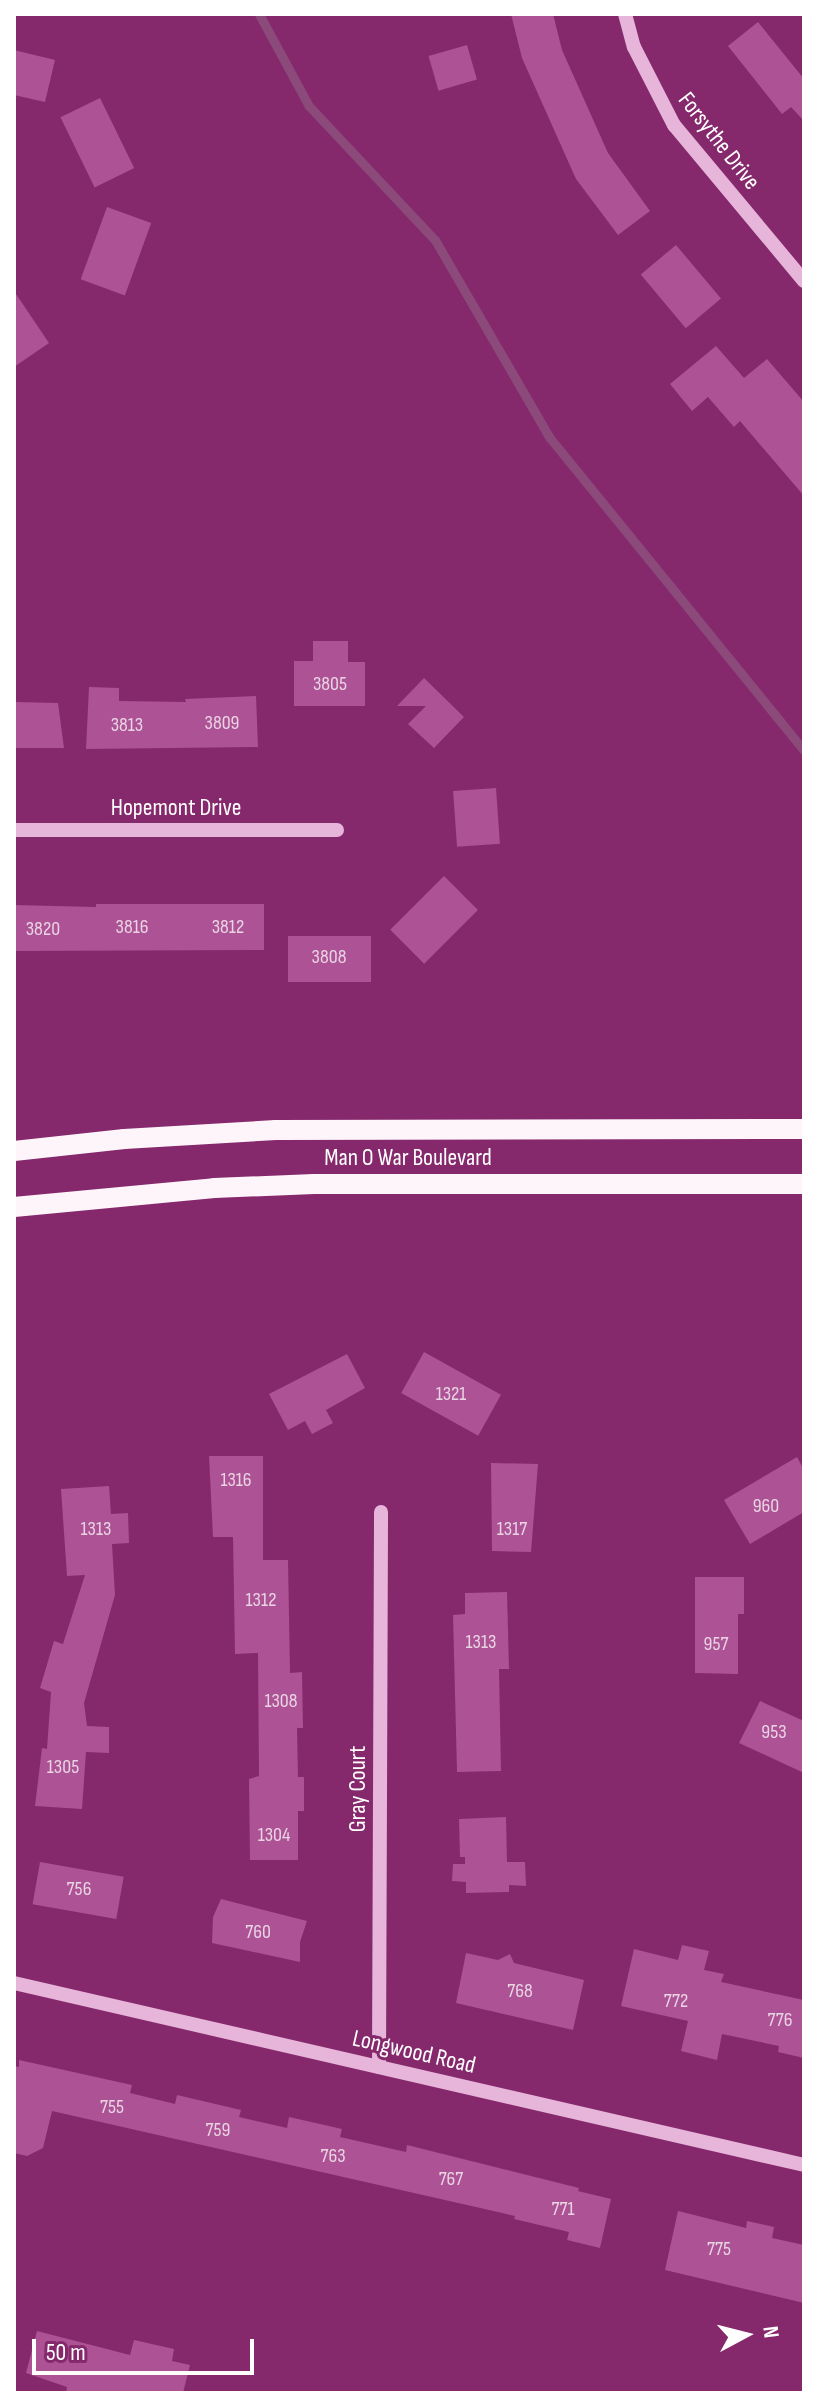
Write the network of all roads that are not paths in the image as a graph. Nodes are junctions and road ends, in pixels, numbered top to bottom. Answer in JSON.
{"nodes":[{"id":1,"x":625,"y":14,"type":"edge"},
{"id":2,"x":804,"y":281,"type":"edge"},
{"id":3,"x":14,"y":830,"type":"edge"},
{"id":4,"x":337,"y":830,"type":"dead end"},
{"id":5,"x":804,"y":1129,"type":"edge"},
{"id":6,"x":14,"y":1151,"type":"edge"},
{"id":7,"x":804,"y":1184,"type":"edge"},
{"id":8,"x":14,"y":1207,"type":"edge"},
{"id":9,"x":381,"y":1512,"type":"dead end"},
{"id":10,"x":14,"y":1983,"type":"edge"},
{"id":11,"x":379,"y":2067,"type":"junction"},
{"id":12,"x":804,"y":2165,"type":"edge"}],
"edges":[{"from":1,"to":2,"type":"street","name":"Forsythe Drive"},
{"from":3,"to":4,"type":"street","name":"Hopemont Drive"},
{"from":5,"to":6,"type":"main road","name":"Man O War Boulevard"},
{"from":7,"to":8,"type":"main road","name":"Man O War Boulevard"},
{"from":9,"to":11,"type":"street","name":"Gray Court"},
{"from":10,"to":11,"type":"street","name":"Longwood Road"},
{"from":11,"to":12,"type":"street","name":"Longwood Road"}]}
